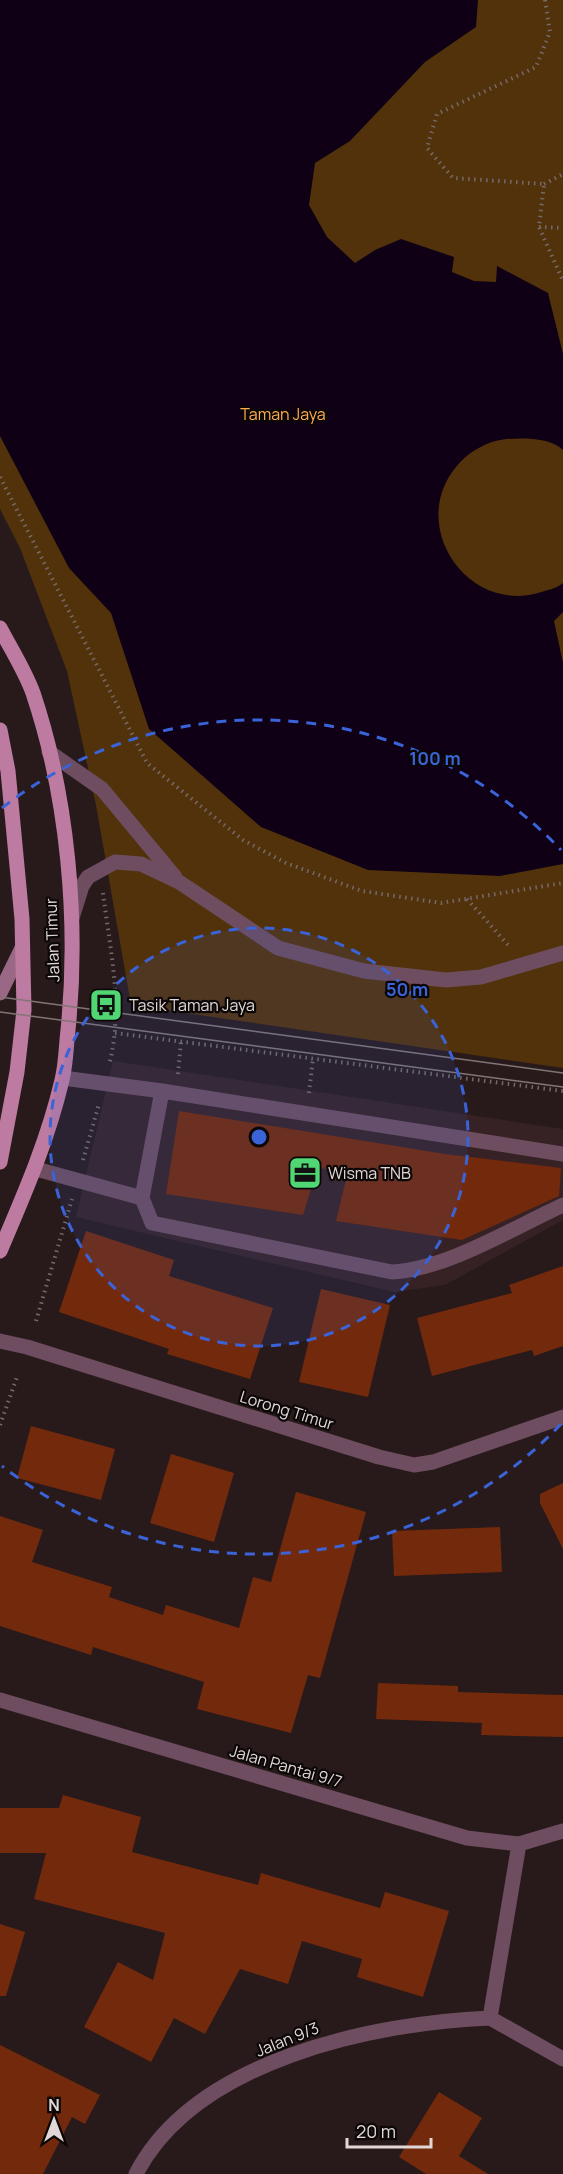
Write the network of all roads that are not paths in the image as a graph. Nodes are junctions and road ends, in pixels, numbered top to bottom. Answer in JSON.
{"nodes":[{"id":1,"x":0,"y":628,"type":"edge"},
{"id":2,"x":0,"y":730,"type":"edge"},
{"id":3,"x":49,"y":752,"type":"junction"},
{"id":4,"x":4,"y":771,"type":"edge"},
{"id":5,"x":179,"y":882,"type":"junction"},
{"id":6,"x":71,"y":921,"type":"junction"},
{"id":7,"x":22,"y":948,"type":"junction"},
{"id":8,"x":559,"y":955,"type":"edge"},
{"id":9,"x":0,"y":993,"type":"edge"},
{"id":10,"x":63,"y":1078,"type":"junction"},
{"id":11,"x":167,"y":1091,"type":"junction"},
{"id":12,"x":563,"y":1154,"type":"edge"},
{"id":13,"x":0,"y":1162,"type":"edge"},
{"id":14,"x":36,"y":1169,"type":"junction"},
{"id":15,"x":142,"y":1198,"type":"junction"},
{"id":16,"x":563,"y":1205,"type":"edge"},
{"id":17,"x":0,"y":1251,"type":"edge"},
{"id":18,"x":0,"y":1341,"type":"edge"},
{"id":19,"x":563,"y":1417,"type":"edge"},
{"id":20,"x":0,"y":1701,"type":"edge"},
{"id":21,"x":563,"y":1831,"type":"edge"},
{"id":22,"x":519,"y":1844,"type":"junction"},
{"id":23,"x":490,"y":2018,"type":"junction"},
{"id":24,"x":563,"y":2059,"type":"edge"},
{"id":25,"x":136,"y":2174,"type":"edge"}],
"edges":[{"from":1,"to":3,"type":"main road","name":"Jalan Timur"},
{"from":2,"to":4,"type":"main road","name":"Jalan Timur"},
{"from":3,"to":5,"type":"street"},
{"from":3,"to":6,"type":"main road","name":"Jalan Timur"},
{"from":4,"to":7,"type":"main road","name":"Jalan Timur"},
{"from":5,"to":6,"type":"street"},
{"from":5,"to":8,"type":"street"},
{"from":6,"to":10,"type":"main road","name":"Jalan Timur"},
{"from":7,"to":9,"type":"street"},
{"from":7,"to":13,"type":"main road","name":"Jalan Timur"},
{"from":10,"to":11,"type":"street"},
{"from":10,"to":14,"type":"main road","name":"Jalan Timur"},
{"from":11,"to":12,"type":"street"},
{"from":11,"to":15,"type":"street"},
{"from":14,"to":15,"type":"street"},
{"from":14,"to":17,"type":"main road","name":"Jalan Timur"},
{"from":15,"to":16,"type":"street"},
{"from":18,"to":19,"type":"street","name":"Lorong Timur"},
{"from":20,"to":22,"type":"street","name":"Jalan Pantai 9/7"},
{"from":21,"to":22,"type":"street","name":"Jalan Pantai 9/7"},
{"from":22,"to":23,"type":"street"},
{"from":23,"to":24,"type":"street"},
{"from":23,"to":25,"type":"street","name":"Jalan 9/3"}]}
